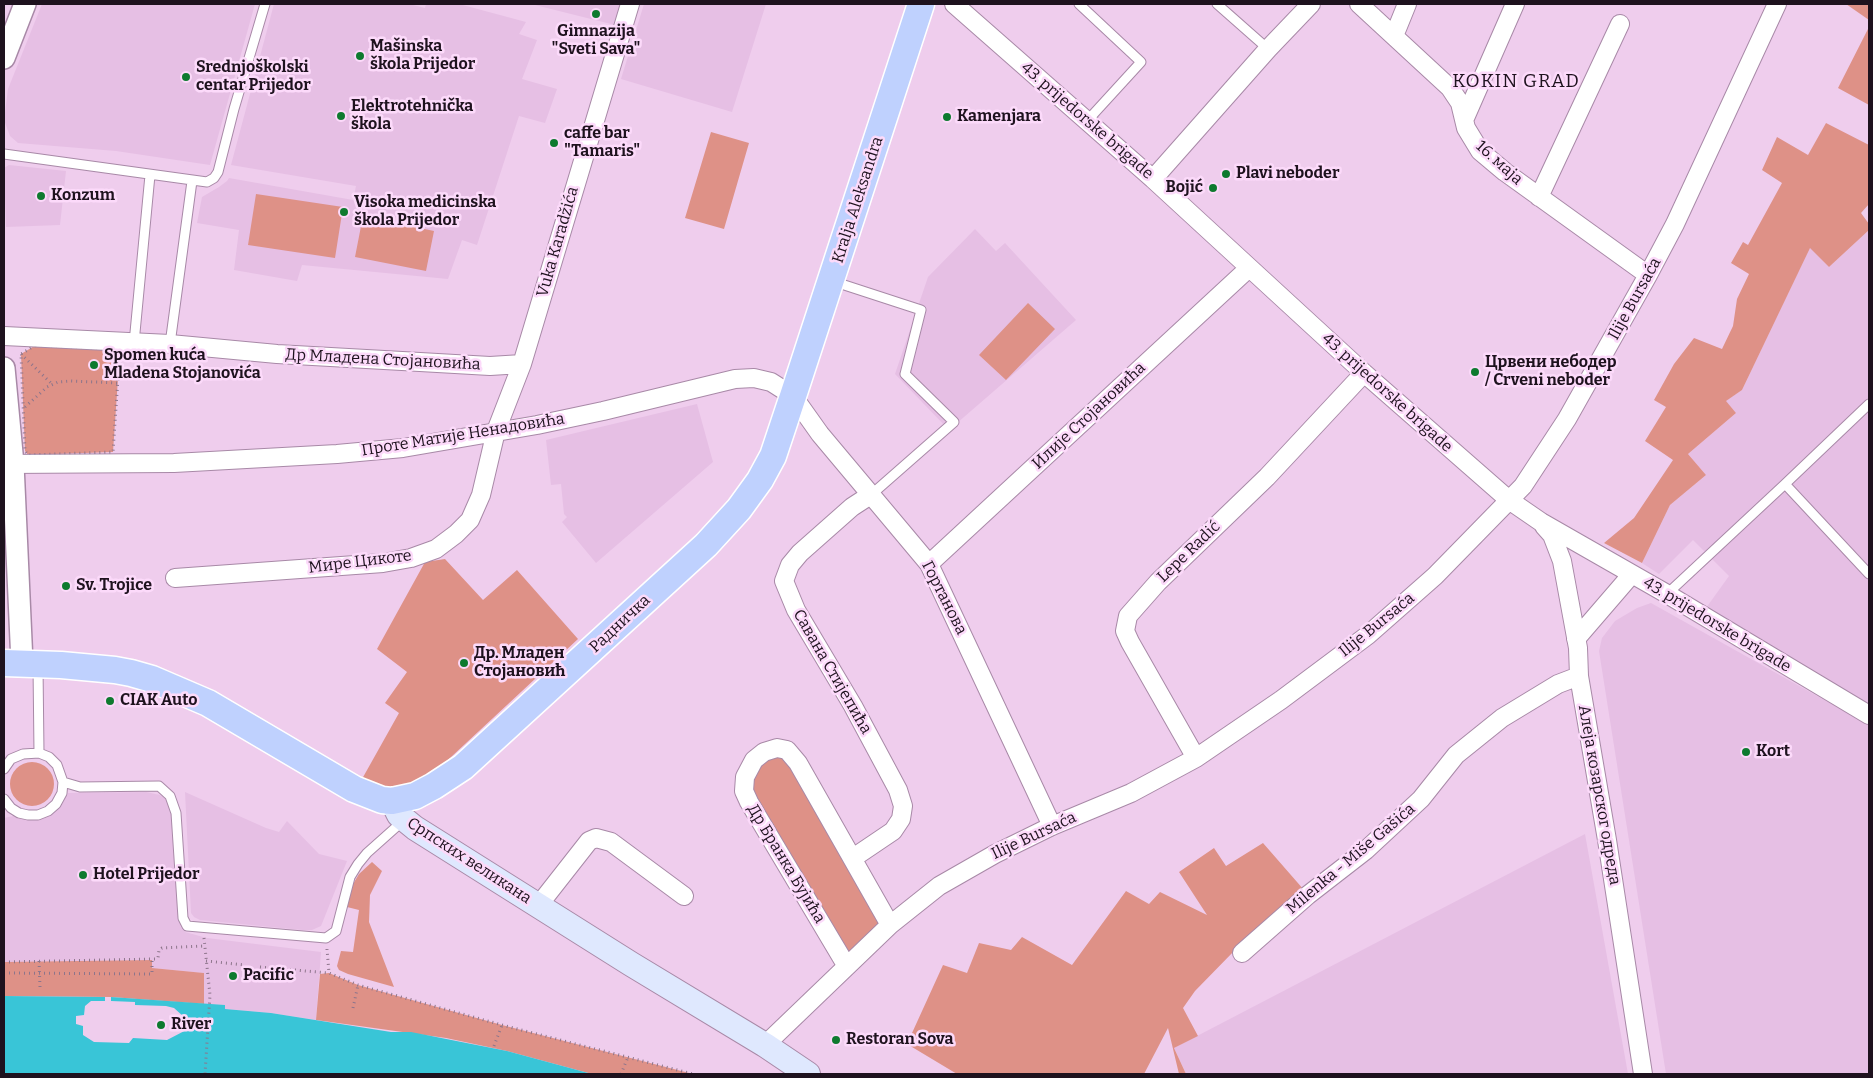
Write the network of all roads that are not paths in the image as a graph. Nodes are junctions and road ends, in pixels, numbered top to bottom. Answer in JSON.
{"nodes":[{"id":1,"x":25,"y":4,"type":"edge"},
{"id":2,"x":265,"y":4,"type":"edge"},
{"id":3,"x":630,"y":4,"type":"edge"},
{"id":4,"x":921,"y":4,"type":"edge"},
{"id":5,"x":954,"y":4,"type":"edge"},
{"id":6,"x":1079,"y":4,"type":"edge"},
{"id":7,"x":1217,"y":4,"type":"edge"},
{"id":8,"x":1311,"y":4,"type":"edge"},
{"id":9,"x":1359,"y":4,"type":"edge"},
{"id":10,"x":1407,"y":4,"type":"edge"},
{"id":11,"x":1515,"y":4,"type":"edge"},
{"id":12,"x":1777,"y":4,"type":"edge"},
{"id":13,"x":1620,"y":24,"type":"dead end"},
{"id":14,"x":1394,"y":36,"type":"junction"},
{"id":15,"x":1268,"y":49,"type":"junction"},
{"id":16,"x":4,"y":58,"type":"edge"},
{"id":17,"x":1465,"y":118,"type":"junction"},
{"id":18,"x":1088,"y":121,"type":"junction"},
{"id":19,"x":4,"y":154,"type":"edge"},
{"id":20,"x":150,"y":175,"type":"junction"},
{"id":21,"x":1153,"y":179,"type":"junction"},
{"id":22,"x":192,"y":182,"type":"junction"},
{"id":23,"x":1539,"y":197,"type":"junction"},
{"id":24,"x":1249,"y":268,"type":"junction"},
{"id":25,"x":1648,"y":275,"type":"junction"},
{"id":26,"x":832,"y":281,"type":"junction"},
{"id":27,"x":4,"y":336,"type":"edge"},
{"id":28,"x":134,"y":342,"type":"junction"},
{"id":29,"x":170,"y":344,"type":"junction"},
{"id":30,"x":522,"y":364,"type":"junction"},
{"id":31,"x":4,"y":368,"type":"edge"},
{"id":32,"x":1364,"y":373,"type":"junction"},
{"id":33,"x":794,"y":396,"type":"junction"},
{"id":34,"x":1869,"y":404,"type":"edge"},
{"id":35,"x":496,"y":432,"type":"junction"},
{"id":36,"x":8,"y":464,"type":"edge"},
{"id":37,"x":1785,"y":484,"type":"junction"},
{"id":38,"x":872,"y":494,"type":"junction"},
{"id":39,"x":1510,"y":500,"type":"junction"},
{"id":40,"x":1541,"y":522,"type":"junction"},
{"id":41,"x":930,"y":564,"type":"junction"},
{"id":42,"x":1632,"y":574,"type":"junction"},
{"id":43,"x":1869,"y":574,"type":"edge"},
{"id":44,"x":175,"y":578,"type":"dead end"},
{"id":45,"x":1667,"y":594,"type":"junction"},
{"id":46,"x":1576,"y":639,"type":"junction"},
{"id":47,"x":21,"y":663,"type":"edge"},
{"id":48,"x":1579,"y":676,"type":"junction"},
{"id":49,"x":1869,"y":715,"type":"edge"},
{"id":50,"x":39,"y":753,"type":"junction"},
{"id":51,"x":1196,"y":758,"type":"junction"},
{"id":52,"x":4,"y":769,"type":"edge"},
{"id":53,"x":63,"y":782,"type":"junction"},
{"id":54,"x":4,"y":799,"type":"edge"},
{"id":55,"x":398,"y":810,"type":"junction"},
{"id":56,"x":1052,"y":826,"type":"junction"},
{"id":57,"x":853,"y":858,"type":"junction"},
{"id":58,"x":684,"y":896,"type":"dead end"},
{"id":59,"x":538,"y":906,"type":"junction"},
{"id":60,"x":890,"y":925,"type":"junction"},
{"id":61,"x":1242,"y":953,"type":"dead end"},
{"id":62,"x":846,"y":965,"type":"junction"},
{"id":63,"x":765,"y":1044,"type":"junction"},
{"id":64,"x":808,"y":1074,"type":"edge"},
{"id":65,"x":1643,"y":1074,"type":"edge"}],
"edges":[{"from":1,"to":16,"type":"street"},
{"from":2,"to":22,"type":"lane"},
{"from":3,"to":30,"type":"street","name":"Vuka Karadžića"},
{"from":4,"to":26,"type":"main road","name":"Kralja Aleksandra"},
{"from":5,"to":18,"type":"street","name":"43. prijedorske brigade"},
{"from":6,"to":18,"type":"lane"},
{"from":7,"to":15,"type":"lane"},
{"from":8,"to":15,"type":"street"},
{"from":9,"to":14,"type":"street","name":"16. маја"},
{"from":10,"to":14,"type":"street"},
{"from":11,"to":17,"type":"street"},
{"from":12,"to":25,"type":"street","name":"Ilije Bursaća"},
{"from":13,"to":23,"type":"street"},
{"from":14,"to":17,"type":"street","name":"16. маја"},
{"from":15,"to":21,"type":"street"},
{"from":17,"to":23,"type":"street","name":"16. маја"},
{"from":18,"to":21,"type":"street","name":"43. prijedorske brigade"},
{"from":19,"to":20,"type":"lane"},
{"from":20,"to":22,"type":"lane"},
{"from":20,"to":28,"type":"lane"},
{"from":21,"to":24,"type":"street","name":"43. prijedorske brigade"},
{"from":22,"to":29,"type":"lane"},
{"from":23,"to":25,"type":"street","name":"16. маја"},
{"from":24,"to":32,"type":"street","name":"43. prijedorske brigade"},
{"from":24,"to":41,"type":"street","name":"Илије Стојановића"},
{"from":25,"to":39,"type":"street","name":"Ilije Bursaća"},
{"from":26,"to":33,"type":"main road","name":"Kralja Aleksandra"},
{"from":26,"to":38,"type":"lane"},
{"from":27,"to":28,"type":"street","name":"Др Младена Стојановића"},
{"from":28,"to":29,"type":"street","name":"Др Младена Стојановића"},
{"from":29,"to":30,"type":"street","name":"Др Младена Стојановића"},
{"from":30,"to":35,"type":"street","name":"Vuka Karadžića"},
{"from":31,"to":36,"type":"street"},
{"from":32,"to":39,"type":"street","name":"43. prijedorske brigade"},
{"from":32,"to":51,"type":"street","name":"Lepe Radić"},
{"from":33,"to":35,"type":"street","name":"Проте Матије Ненадовића"},
{"from":33,"to":38,"type":"street","name":"Гортанова"},
{"from":33,"to":55,"type":"main road","name":"Радничка"},
{"from":34,"to":37,"type":"lane"},
{"from":35,"to":36,"type":"street","name":"Проте Матије Ненадовића"},
{"from":35,"to":44,"type":"street","name":"Мире Цикоте"},
{"from":36,"to":47,"type":"street"},
{"from":37,"to":43,"type":"lane"},
{"from":37,"to":45,"type":"lane"},
{"from":38,"to":41,"type":"street","name":"Гортанова"},
{"from":38,"to":57,"type":"street","name":"Савана Стијепића"},
{"from":39,"to":40,"type":"street","name":"43. prijedorske brigade"},
{"from":39,"to":51,"type":"street","name":"Ilije Bursaća"},
{"from":40,"to":42,"type":"street","name":"43. prijedorske brigade"},
{"from":40,"to":46,"type":"street","name":"Алеја козарског одреда"},
{"from":41,"to":56,"type":"street","name":"Гортанова"},
{"from":42,"to":45,"type":"street","name":"43. prijedorske brigade"},
{"from":42,"to":46,"type":"street"},
{"from":45,"to":49,"type":"street","name":"43. prijedorske brigade"},
{"from":46,"to":48,"type":"street","name":"Алеја козарског одреда"},
{"from":47,"to":50,"type":"lane"},
{"from":47,"to":55,"type":"main road","name":"Српских великана"},
{"from":48,"to":61,"type":"street","name":"Milenka - Miše Gašića"},
{"from":48,"to":65,"type":"street","name":"Алеја козарског одреда"},
{"from":50,"to":52,"type":"lane"},
{"from":50,"to":53,"type":"lane"},
{"from":51,"to":56,"type":"street","name":"Ilije Bursaća"},
{"from":53,"to":54,"type":"lane"},
{"from":53,"to":55,"type":"lane"},
{"from":55,"to":59,"type":"main road","name":"Српских великана"},
{"from":56,"to":60,"type":"street","name":"Ilije Bursaća"},
{"from":57,"to":60,"type":"street","name":"Др Бранка Бујића"},
{"from":57,"to":62,"type":"street","name":"Др Бранка Бујића"},
{"from":58,"to":59,"type":"street"},
{"from":59,"to":63,"type":"main road","name":"Српских великана"},
{"from":60,"to":62,"type":"street","name":"Ilije Bursaća"},
{"from":62,"to":63,"type":"street","name":"Ilije Bursaća"},
{"from":63,"to":64,"type":"main road","name":"Српских великана"}]}
